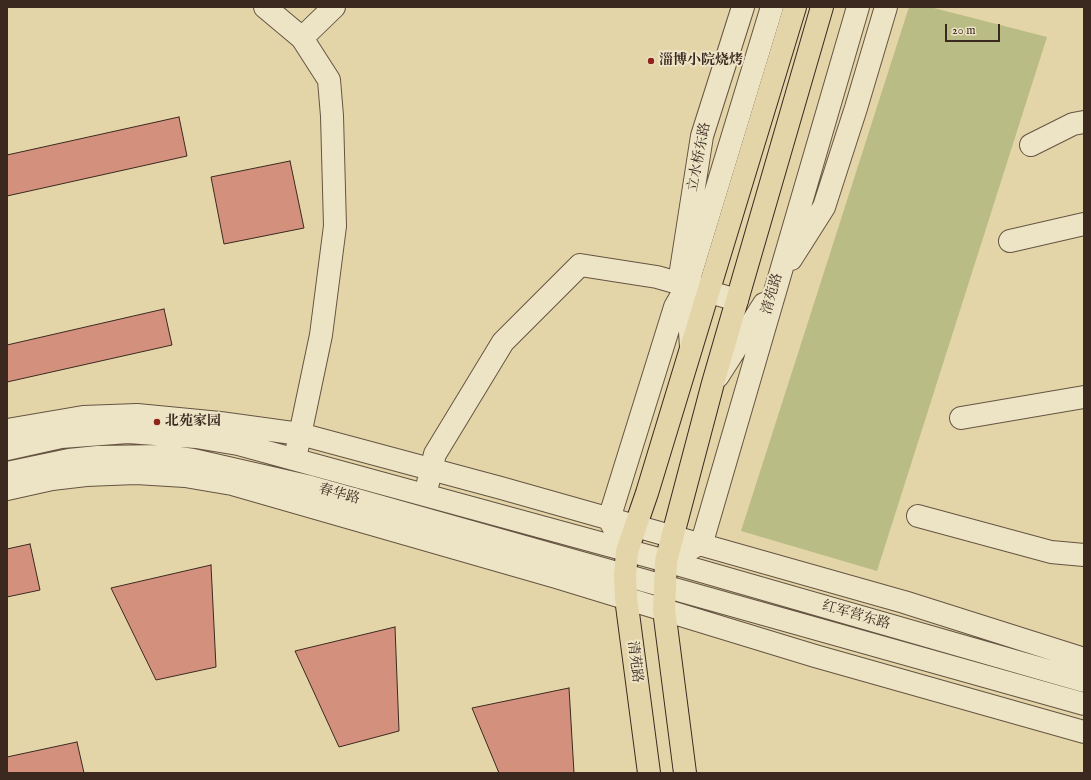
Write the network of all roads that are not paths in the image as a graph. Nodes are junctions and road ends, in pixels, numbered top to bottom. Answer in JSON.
{"nodes":[{"id":1,"x":265,"y":7,"type":"edge"},
{"id":2,"x":334,"y":7,"type":"edge"},
{"id":3,"x":743,"y":7,"type":"edge"},
{"id":4,"x":772,"y":7,"type":"edge"},
{"id":5,"x":795,"y":7,"type":"edge"},
{"id":6,"x":822,"y":7,"type":"edge"},
{"id":7,"x":858,"y":7,"type":"edge"},
{"id":8,"x":886,"y":7,"type":"edge"},
{"id":9,"x":302,"y":38,"type":"junction"},
{"id":10,"x":1084,"y":122,"type":"edge"},
{"id":11,"x":1031,"y":145,"type":"dead end"},
{"id":12,"x":1084,"y":224,"type":"edge"},
{"id":13,"x":1010,"y":241,"type":"dead end"},
{"id":14,"x":776,"y":284,"type":"junction"},
{"id":15,"x":687,"y":286,"type":"junction"},
{"id":16,"x":708,"y":292,"type":"junction"},
{"id":17,"x":737,"y":300,"type":"junction"},
{"id":18,"x":691,"y":348,"type":"junction"},
{"id":19,"x":713,"y":383,"type":"junction"},
{"id":20,"x":1084,"y":397,"type":"edge"},
{"id":21,"x":961,"y":418,"type":"dead end"},
{"id":22,"x":7,"y":430,"type":"edge"},
{"id":23,"x":300,"y":434,"type":"junction"},
{"id":24,"x":7,"y":449,"type":"edge"},
{"id":25,"x":294,"y":458,"type":"junction"},
{"id":26,"x":431,"y":469,"type":"junction"},
{"id":27,"x":7,"y":473,"type":"edge"},
{"id":28,"x":7,"y":489,"type":"edge"},
{"id":29,"x":425,"y":495,"type":"junction"},
{"id":30,"x":918,"y":516,"type":"dead end"},
{"id":31,"x":609,"y":519,"type":"junction"},
{"id":32,"x":636,"y":527,"type":"junction"},
{"id":33,"x":672,"y":537,"type":"junction"},
{"id":34,"x":699,"y":545,"type":"junction"},
{"id":35,"x":628,"y":551,"type":"junction"},
{"id":36,"x":1084,"y":555,"type":"edge"},
{"id":37,"x":666,"y":561,"type":"junction"},
{"id":38,"x":625,"y":576,"type":"junction"},
{"id":39,"x":664,"y":586,"type":"junction"},
{"id":40,"x":626,"y":598,"type":"junction"},
{"id":41,"x":664,"y":610,"type":"junction"},
{"id":42,"x":1084,"y":659,"type":"edge"},
{"id":43,"x":1084,"y":681,"type":"edge"},
{"id":44,"x":1084,"y":704,"type":"edge"},
{"id":45,"x":1084,"y":732,"type":"edge"},
{"id":46,"x":649,"y":773,"type":"edge"},
{"id":47,"x":685,"y":773,"type":"edge"}],
"edges":[{"from":1,"to":9,"type":"street"},
{"from":2,"to":9,"type":"street"},
{"from":3,"to":15,"type":"street","name":"立水桥东路"},
{"from":4,"to":15,"type":"street"},
{"from":5,"to":16,"type":"main road","name":"清苑路"},
{"from":6,"to":17,"type":"main road"},
{"from":7,"to":14,"type":"street","name":"清苑路"},
{"from":8,"to":14,"type":"street"},
{"from":9,"to":23,"type":"street"},
{"from":10,"to":11,"type":"street"},
{"from":12,"to":13,"type":"street"},
{"from":14,"to":19,"type":"street"},
{"from":14,"to":34,"type":"street","name":"清苑路"},
{"from":15,"to":16,"type":"street"},
{"from":15,"to":18,"type":"street"},
{"from":15,"to":26,"type":"street"},
{"from":15,"to":31,"type":"street"},
{"from":16,"to":17,"type":"street"},
{"from":16,"to":18,"type":"main road","name":"清苑路"},
{"from":17,"to":19,"type":"main road"},
{"from":18,"to":32,"type":"main road","name":"清苑路"},
{"from":19,"to":33,"type":"main road"},
{"from":20,"to":21,"type":"street"},
{"from":22,"to":23,"type":"street"},
{"from":23,"to":25,"type":"street"},
{"from":23,"to":26,"type":"street"},
{"from":24,"to":25,"type":"street","name":"春华路"},
{"from":25,"to":29,"type":"street","name":"春华路"},
{"from":26,"to":29,"type":"street"},
{"from":26,"to":31,"type":"street"},
{"from":27,"to":38,"type":"street","name":"春华路"},
{"from":28,"to":40,"type":"street"},
{"from":29,"to":35,"type":"street","name":"春华路"},
{"from":30,"to":36,"type":"street"},
{"from":31,"to":32,"type":"street"},
{"from":31,"to":35,"type":"street"},
{"from":32,"to":33,"type":"street"},
{"from":32,"to":35,"type":"main road","name":"清苑路"},
{"from":33,"to":34,"type":"street"},
{"from":33,"to":37,"type":"main road"},
{"from":34,"to":37,"type":"street"},
{"from":34,"to":42,"type":"street"},
{"from":35,"to":37,"type":"street","name":"红军营东路"},
{"from":35,"to":38,"type":"main road","name":"清苑路"},
{"from":37,"to":39,"type":"main road"},
{"from":37,"to":43,"type":"street","name":"红军营东路"},
{"from":38,"to":39,"type":"street","name":"春华路"},
{"from":38,"to":40,"type":"main road","name":"清苑路"},
{"from":39,"to":41,"type":"main road"},
{"from":39,"to":44,"type":"street","name":"红军营东路"},
{"from":40,"to":41,"type":"street"},
{"from":40,"to":46,"type":"main road","name":"清苑路"},
{"from":41,"to":45,"type":"street"},
{"from":41,"to":47,"type":"main road"}]}
